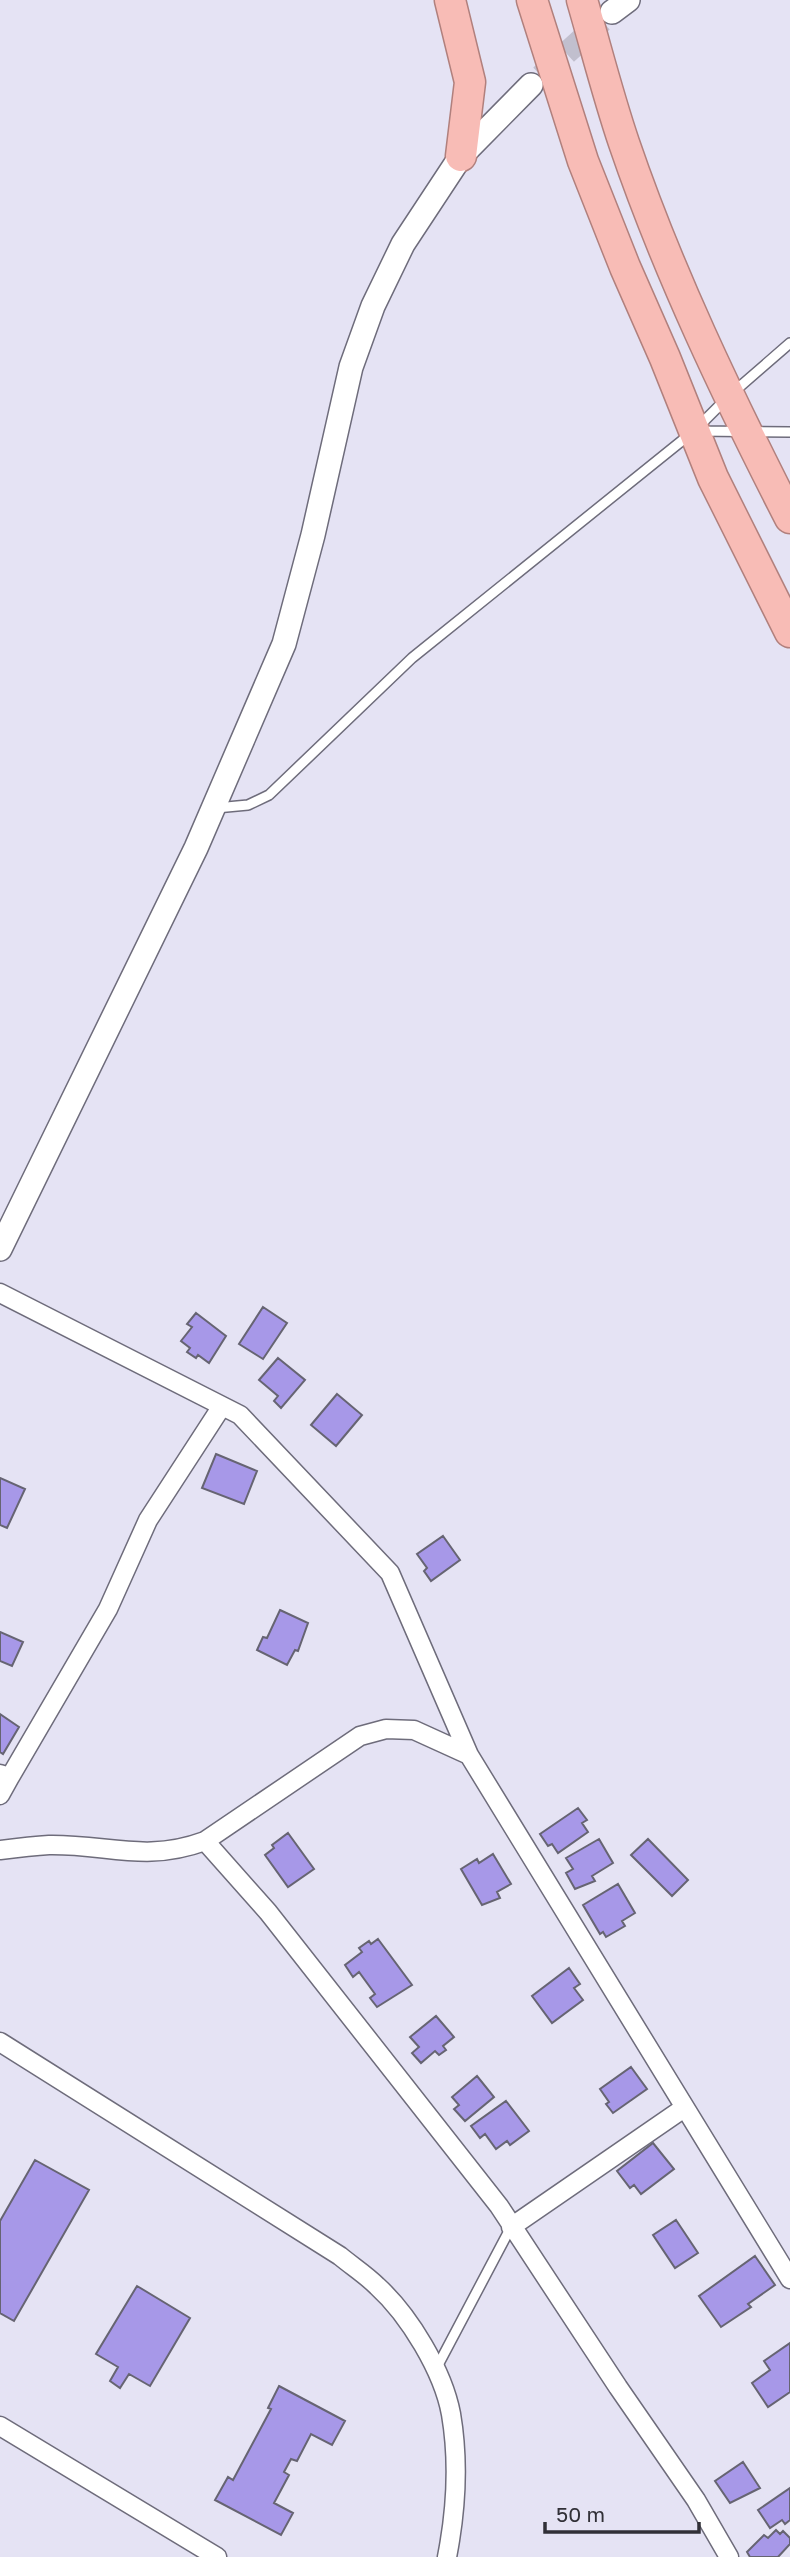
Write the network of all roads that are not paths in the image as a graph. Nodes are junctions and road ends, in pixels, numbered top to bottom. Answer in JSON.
{"nodes":[{"id":1,"x":450,"y":0,"type":"edge"},
{"id":2,"x":532,"y":0,"type":"edge"},
{"id":3,"x":582,"y":0,"type":"edge"},
{"id":4,"x":531,"y":85,"type":"tunnel mouth"},
{"id":5,"x":461,"y":156,"type":"junction"},
{"id":6,"x":790,"y":343,"type":"edge"},
{"id":7,"x":730,"y":396,"type":"junction"},
{"id":8,"x":694,"y":431,"type":"junction"},
{"id":9,"x":746,"y":432,"type":"junction"},
{"id":10,"x":790,"y":432,"type":"edge"},
{"id":11,"x":790,"y":518,"type":"edge"},
{"id":12,"x":790,"y":632,"type":"edge"},
{"id":13,"x":214,"y":808,"type":"junction"},
{"id":14,"x":0,"y":1249,"type":"edge"},
{"id":15,"x":0,"y":1293,"type":"edge"},
{"id":16,"x":222,"y":1406,"type":"junction"},
{"id":17,"x":470,"y":1755,"type":"junction"},
{"id":18,"x":5,"y":1776,"type":"edge"},
{"id":19,"x":0,"y":1796,"type":"edge"},
{"id":20,"x":205,"y":1841,"type":"junction"},
{"id":21,"x":0,"y":1850,"type":"edge"},
{"id":22,"x":0,"y":2042,"type":"edge"},
{"id":23,"x":684,"y":2108,"type":"junction"},
{"id":24,"x":511,"y":2227,"type":"junction"},
{"id":25,"x":790,"y":2279,"type":"edge"},
{"id":26,"x":436,"y":2370,"type":"junction"},
{"id":27,"x":0,"y":2426,"type":"edge"},
{"id":28,"x":217,"y":2557,"type":"edge"},
{"id":29,"x":447,"y":2557,"type":"edge"},
{"id":30,"x":729,"y":2557,"type":"edge"}],
"edges":[{"from":1,"to":5,"type":"highway"},
{"from":2,"to":8,"type":"highway"},
{"from":3,"to":7,"type":"highway"},
{"from":4,"to":5,"type":"street"},
{"from":5,"to":13,"type":"street"},
{"from":6,"to":7,"type":"lane"},
{"from":7,"to":8,"type":"lane"},
{"from":7,"to":9,"type":"highway"},
{"from":8,"to":9,"type":"lane"},
{"from":8,"to":12,"type":"highway"},
{"from":8,"to":13,"type":"lane"},
{"from":9,"to":10,"type":"lane"},
{"from":9,"to":11,"type":"highway"},
{"from":13,"to":14,"type":"street"},
{"from":15,"to":16,"type":"street"},
{"from":16,"to":17,"type":"street"},
{"from":16,"to":18,"type":"street"},
{"from":17,"to":20,"type":"street"},
{"from":17,"to":23,"type":"street"},
{"from":18,"to":19,"type":"street"},
{"from":20,"to":21,"type":"street"},
{"from":20,"to":24,"type":"street"},
{"from":22,"to":26,"type":"street"},
{"from":23,"to":24,"type":"street"},
{"from":23,"to":25,"type":"street"},
{"from":24,"to":26,"type":"lane"},
{"from":24,"to":30,"type":"street"},
{"from":26,"to":29,"type":"street"},
{"from":27,"to":28,"type":"street"}]}
